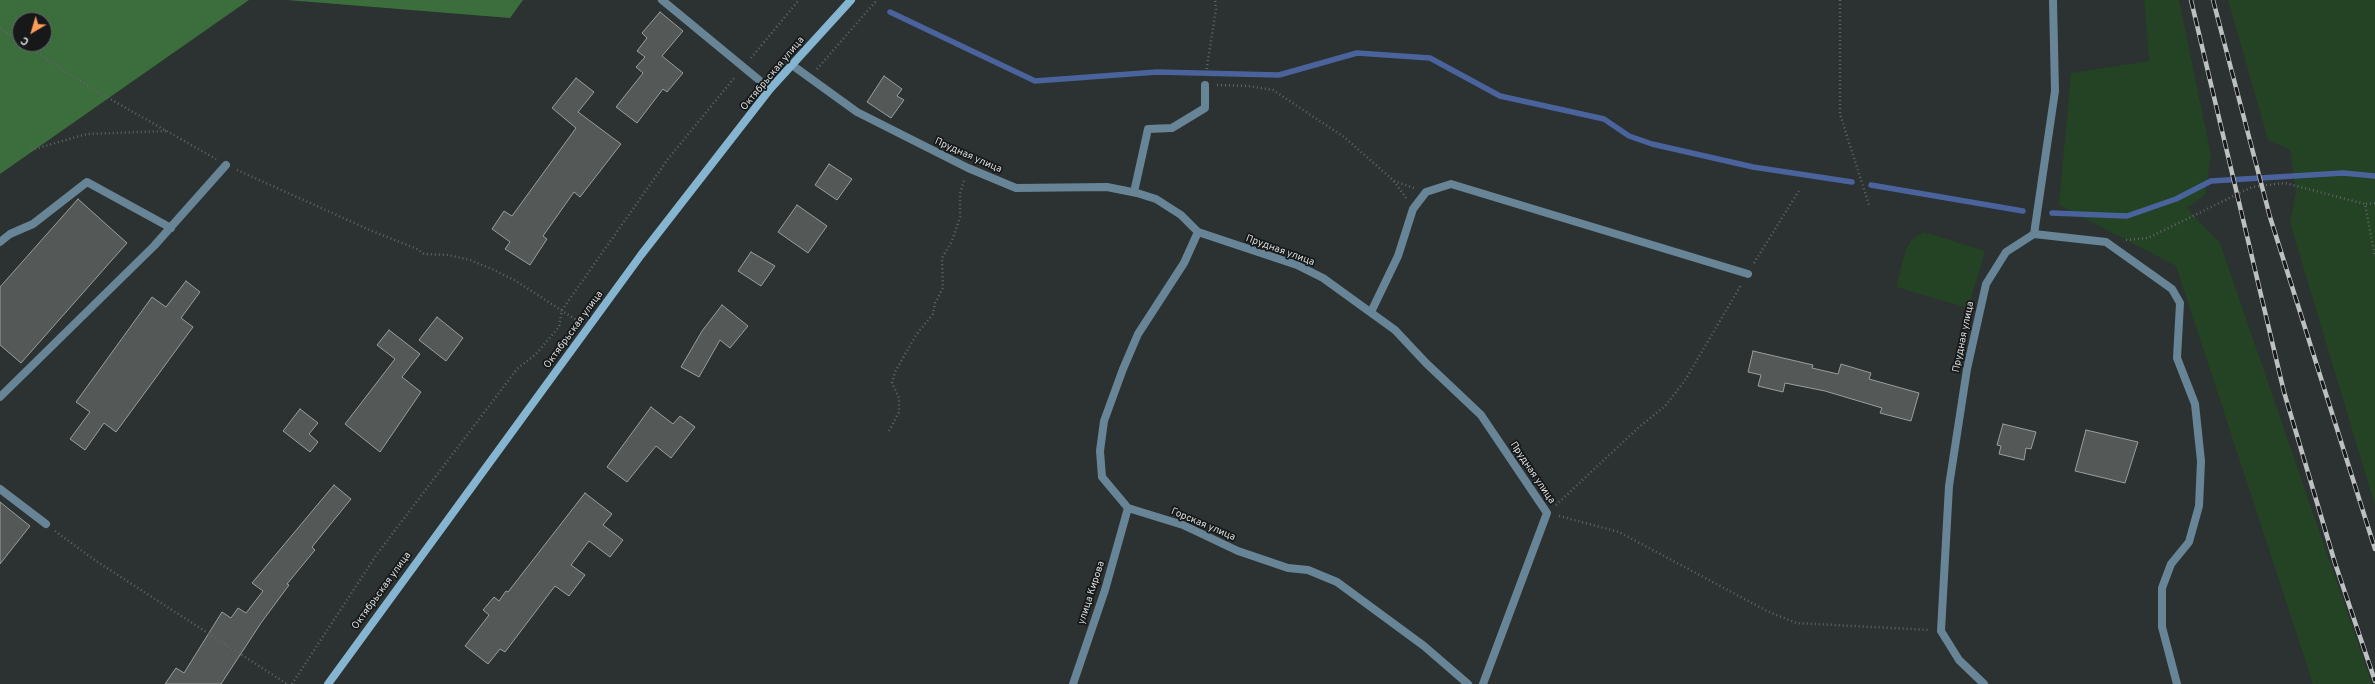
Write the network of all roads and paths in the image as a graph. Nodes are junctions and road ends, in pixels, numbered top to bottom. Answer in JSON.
{"nodes":[{"id":1,"x":662,"y":0,"type":"edge"},
{"id":2,"x":799,"y":0,"type":"edge"},
{"id":3,"x":851,"y":0,"type":"edge"},
{"id":4,"x":877,"y":0,"type":"edge"},
{"id":5,"x":1215,"y":0,"type":"edge"},
{"id":6,"x":1840,"y":0,"type":"edge"},
{"id":7,"x":2053,"y":0,"type":"edge"},
{"id":8,"x":0,"y":28,"type":"edge"},
{"id":9,"x":12,"y":36,"type":"edge"},
{"id":10,"x":35,"y":52,"type":"edge"},
{"id":11,"x":750,"y":60,"type":"dead end"},
{"id":12,"x":1208,"y":60,"type":"dead end"},
{"id":13,"x":792,"y":65,"type":"junction"},
{"id":14,"x":736,"y":76,"type":"dead end"},
{"id":15,"x":810,"y":77,"type":"junction"},
{"id":16,"x":1204,"y":85,"type":"joint"},
{"id":17,"x":770,"y":89,"type":"junction"},
{"id":18,"x":168,"y":131,"type":"junction"},
{"id":19,"x":31,"y":150,"type":"dead end"},
{"id":20,"x":226,"y":165,"type":"junction"},
{"id":21,"x":968,"y":168,"type":"junction"},
{"id":22,"x":1394,"y":180,"type":"junction"},
{"id":23,"x":1800,"y":189,"type":"dead end"},
{"id":24,"x":1134,"y":192,"type":"junction"},
{"id":25,"x":1426,"y":192,"type":"junction"},
{"id":26,"x":2375,"y":203,"type":"edge"},
{"id":27,"x":2365,"y":204,"type":"junction"},
{"id":28,"x":1869,"y":205,"type":"dead end"},
{"id":29,"x":1414,"y":209,"type":"junction"},
{"id":30,"x":171,"y":228,"type":"junction"},
{"id":31,"x":1198,"y":232,"type":"junction"},
{"id":32,"x":2034,"y":234,"type":"junction"},
{"id":33,"x":0,"y":242,"type":"edge"},
{"id":34,"x":2106,"y":242,"type":"junction"},
{"id":35,"x":2375,"y":257,"type":"edge"},
{"id":36,"x":1748,"y":274,"type":"junction"},
{"id":37,"x":562,"y":310,"type":"junction"},
{"id":38,"x":1371,"y":312,"type":"junction"},
{"id":39,"x":589,"y":328,"type":"junction"},
{"id":40,"x":0,"y":397,"type":"edge"},
{"id":41,"x":889,"y":431,"type":"dead end"},
{"id":42,"x":0,"y":489,"type":"edge"},
{"id":43,"x":1128,"y":508,"type":"junction"},
{"id":44,"x":1547,"y":513,"type":"junction"},
{"id":45,"x":46,"y":524,"type":"joint"},
{"id":46,"x":1941,"y":631,"type":"junction"},
{"id":47,"x":287,"y":684,"type":"edge"},
{"id":48,"x":292,"y":684,"type":"edge"},
{"id":49,"x":328,"y":684,"type":"edge"},
{"id":50,"x":1073,"y":684,"type":"edge"},
{"id":51,"x":1468,"y":684,"type":"edge"},
{"id":52,"x":1483,"y":684,"type":"edge"},
{"id":53,"x":1984,"y":684,"type":"edge"},
{"id":54,"x":2176,"y":684,"type":"edge"}],
"edges":[{"from":1,"to":17,"type":"street"},
{"from":2,"to":11,"type":"path"},
{"from":3,"to":13,"type":"main road","name":"Октябрьская улица"},
{"from":4,"to":15,"type":"path"},
{"from":5,"to":12,"type":"path"},
{"from":6,"to":28,"type":"path"},
{"from":7,"to":32,"type":"street"},
{"from":8,"to":9,"type":"path"},
{"from":10,"to":18,"type":"path"},
{"from":13,"to":15,"type":"street","name":"Прудная улица"},
{"from":13,"to":17,"type":"main road","name":"Октябрьская улица"},
{"from":14,"to":37,"type":"path"},
{"from":15,"to":21,"type":"street","name":"Прудная улица"},
{"from":16,"to":22,"type":"path"},
{"from":16,"to":24,"type":"street"},
{"from":17,"to":39,"type":"main road","name":"Октябрьская улица"},
{"from":18,"to":19,"type":"path"},
{"from":18,"to":20,"type":"path"},
{"from":20,"to":30,"type":"street"},
{"from":20,"to":37,"type":"path"},
{"from":21,"to":24,"type":"street","name":"Прудная улица"},
{"from":21,"to":41,"type":"path"},
{"from":22,"to":25,"type":"path"},
{"from":22,"to":29,"type":"path"},
{"from":23,"to":36,"type":"path"},
{"from":24,"to":31,"type":"street","name":"Прудная улица"},
{"from":25,"to":29,"type":"street"},
{"from":25,"to":36,"type":"street"},
{"from":26,"to":27,"type":"path"},
{"from":27,"to":34,"type":"path"},
{"from":27,"to":35,"type":"path"},
{"from":29,"to":38,"type":"street"},
{"from":30,"to":33,"type":"street"},
{"from":30,"to":40,"type":"street"},
{"from":31,"to":38,"type":"street","name":"Прудная улица"},
{"from":31,"to":43,"type":"street"},
{"from":32,"to":34,"type":"street"},
{"from":32,"to":46,"type":"street","name":"Прудная улица"},
{"from":34,"to":54,"type":"street"},
{"from":36,"to":44,"type":"path"},
{"from":37,"to":39,"type":"path"},
{"from":37,"to":48,"type":"path"},
{"from":38,"to":44,"type":"street","name":"Прудная улица"},
{"from":39,"to":49,"type":"main road","name":"Октябрьская улица"},
{"from":42,"to":45,"type":"street"},
{"from":43,"to":50,"type":"street","name":"улица Кирова"},
{"from":43,"to":51,"type":"street","name":"Горская улица"},
{"from":44,"to":46,"type":"path"},
{"from":44,"to":52,"type":"street","name":"Прудная улица"},
{"from":45,"to":47,"type":"path"},
{"from":46,"to":53,"type":"street"}]}
